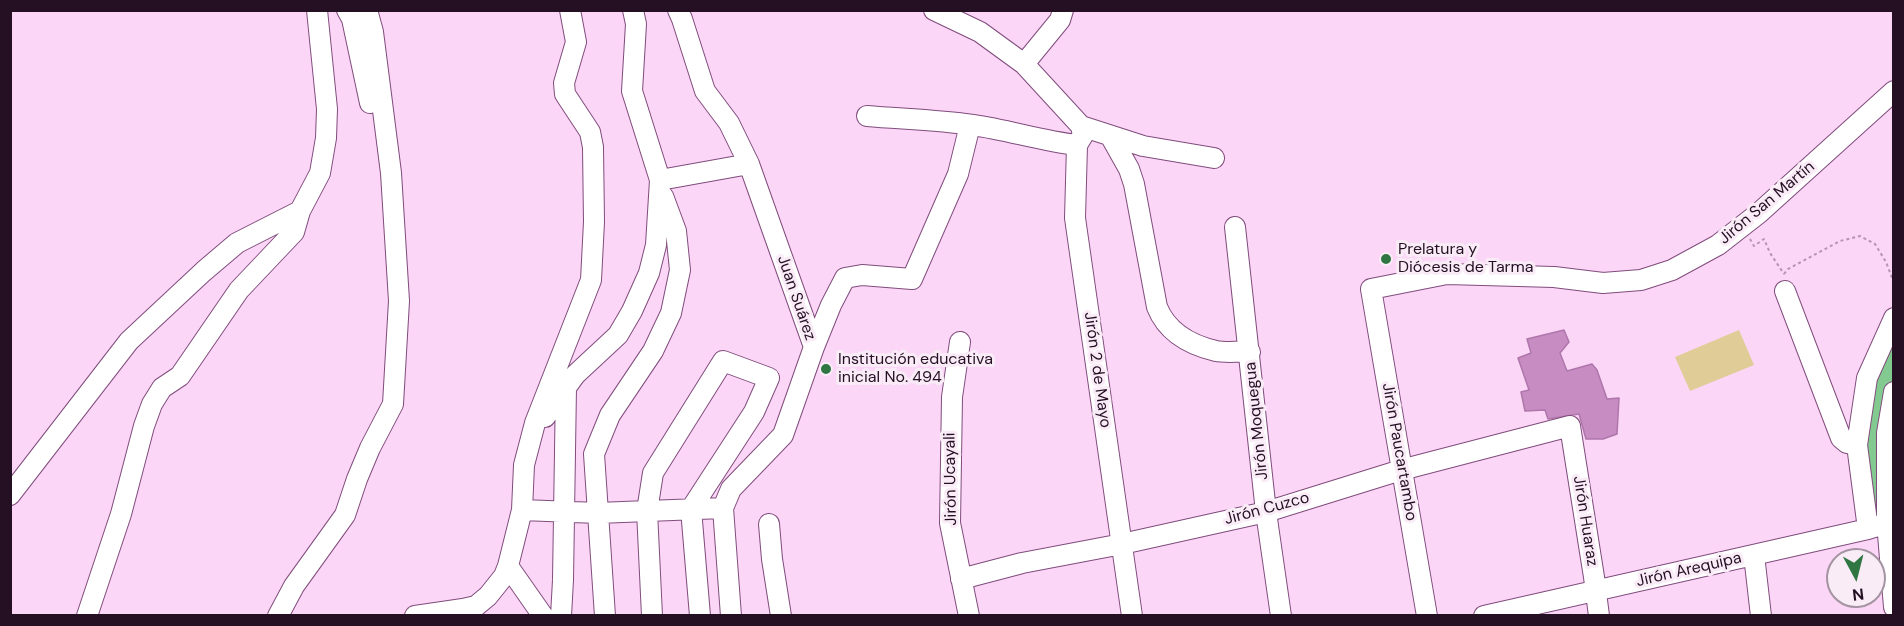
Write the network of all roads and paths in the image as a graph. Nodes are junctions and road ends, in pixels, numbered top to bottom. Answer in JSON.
{"nodes":[{"id":1,"x":317,"y":10,"type":"edge"},
{"id":2,"x":347,"y":10,"type":"edge"},
{"id":3,"x":367,"y":10,"type":"edge"},
{"id":4,"x":570,"y":10,"type":"edge"},
{"id":5,"x":633,"y":10,"type":"edge"},
{"id":6,"x":678,"y":10,"type":"edge"},
{"id":7,"x":934,"y":10,"type":"edge"},
{"id":8,"x":1063,"y":10,"type":"edge"},
{"id":9,"x":1024,"y":63,"type":"junction"},
{"id":10,"x":1893,"y":91,"type":"edge"},
{"id":11,"x":867,"y":116,"type":"dead end"},
{"id":12,"x":384,"y":120,"type":"junction"},
{"id":13,"x":970,"y":125,"type":"junction"},
{"id":14,"x":1081,"y":126,"type":"junction"},
{"id":15,"x":1111,"y":137,"type":"junction"},
{"id":16,"x":1077,"y":146,"type":"junction"},
{"id":17,"x":1214,"y":158,"type":"dead end"},
{"id":18,"x":749,"y":164,"type":"junction"},
{"id":19,"x":660,"y":185,"type":"junction"},
{"id":20,"x":300,"y":211,"type":"junction"},
{"id":21,"x":1235,"y":227,"type":"dead end"},
{"id":22,"x":1750,"y":238,"type":"dead end"},
{"id":23,"x":1784,"y":283,"type":"junction"},
{"id":24,"x":1893,"y":283,"type":"edge"},
{"id":25,"x":1371,"y":289,"type":"joint"},
{"id":26,"x":1893,"y":318,"type":"edge"},
{"id":27,"x":960,"y":342,"type":"dead end"},
{"id":28,"x":814,"y":347,"type":"junction"},
{"id":29,"x":1250,"y":352,"type":"junction"},
{"id":30,"x":566,"y":387,"type":"junction"},
{"id":31,"x":1893,"y":392,"type":"edge"},
{"id":32,"x":1570,"y":426,"type":"joint"},
{"id":33,"x":529,"y":445,"type":"junction"},
{"id":34,"x":1857,"y":445,"type":"junction"},
{"id":35,"x":1401,"y":470,"type":"junction"},
{"id":36,"x":10,"y":495,"type":"edge"},
{"id":37,"x":723,"y":508,"type":"junction"},
{"id":38,"x":691,"y":509,"type":"junction"},
{"id":39,"x":522,"y":510,"type":"junction"},
{"id":40,"x":648,"y":511,"type":"junction"},
{"id":41,"x":563,"y":512,"type":"junction"},
{"id":42,"x":1266,"y":512,"type":"junction"},
{"id":43,"x":598,"y":513,"type":"junction"},
{"id":44,"x":1890,"y":521,"type":"edge"},
{"id":45,"x":769,"y":524,"type":"dead end"},
{"id":46,"x":1868,"y":529,"type":"junction"},
{"id":47,"x":1122,"y":544,"type":"junction"},
{"id":48,"x":1754,"y":555,"type":"junction"},
{"id":49,"x":508,"y":566,"type":"junction"},
{"id":50,"x":962,"y":579,"type":"junction"},
{"id":51,"x":1596,"y":590,"type":"junction"},
{"id":52,"x":1893,"y":607,"type":"edge"},
{"id":53,"x":87,"y":615,"type":"edge"},
{"id":54,"x":278,"y":615,"type":"edge"},
{"id":55,"x":415,"y":615,"type":"edge"},
{"id":56,"x":543,"y":615,"type":"edge"},
{"id":57,"x":561,"y":615,"type":"edge"},
{"id":58,"x":605,"y":615,"type":"edge"},
{"id":59,"x":652,"y":615,"type":"edge"},
{"id":60,"x":700,"y":615,"type":"edge"},
{"id":61,"x":731,"y":615,"type":"edge"},
{"id":62,"x":780,"y":615,"type":"edge"},
{"id":63,"x":969,"y":615,"type":"edge"},
{"id":64,"x":1132,"y":615,"type":"edge"},
{"id":65,"x":1281,"y":615,"type":"edge"},
{"id":66,"x":1427,"y":615,"type":"edge"},
{"id":67,"x":1484,"y":615,"type":"edge"},
{"id":68,"x":1599,"y":615,"type":"edge"},
{"id":69,"x":1761,"y":615,"type":"edge"}],
"edges":[{"from":1,"to":20,"type":"street"},
{"from":2,"to":12,"type":"street"},
{"from":3,"to":12,"type":"street"},
{"from":4,"to":33,"type":"street"},
{"from":5,"to":19,"type":"street"},
{"from":6,"to":18,"type":"street","name":"Juan Suárez"},
{"from":7,"to":9,"type":"street"},
{"from":8,"to":9,"type":"street"},
{"from":9,"to":14,"type":"street"},
{"from":10,"to":25,"type":"street","name":"Jirón San Martín"},
{"from":11,"to":13,"type":"street"},
{"from":12,"to":54,"type":"street"},
{"from":13,"to":16,"type":"street"},
{"from":13,"to":28,"type":"street"},
{"from":14,"to":15,"type":"street"},
{"from":14,"to":16,"type":"street","name":"Jirón 2 de Mayo"},
{"from":15,"to":17,"type":"street"},
{"from":15,"to":29,"type":"street"},
{"from":16,"to":47,"type":"street","name":"Jirón 2 de Mayo"},
{"from":18,"to":19,"type":"street"},
{"from":18,"to":28,"type":"street","name":"Juan Suárez"},
{"from":19,"to":30,"type":"street"},
{"from":19,"to":43,"type":"street"},
{"from":20,"to":36,"type":"street"},
{"from":20,"to":53,"type":"street"},
{"from":21,"to":29,"type":"street","name":"Jirón Moquegua"},
{"from":22,"to":23,"type":"path"},
{"from":23,"to":24,"type":"path"},
{"from":23,"to":34,"type":"street"},
{"from":25,"to":35,"type":"street","name":"Jirón Paucartambo"},
{"from":26,"to":34,"type":"street"},
{"from":27,"to":50,"type":"street","name":"Jirón Ucayali"},
{"from":28,"to":37,"type":"street","name":"Juan Suárez"},
{"from":29,"to":42,"type":"street","name":"Jirón Moquegua"},
{"from":30,"to":33,"type":"street"},
{"from":30,"to":41,"type":"street"},
{"from":31,"to":44,"type":"street"},
{"from":32,"to":35,"type":"street","name":"Jirón Cuzco"},
{"from":32,"to":51,"type":"street","name":"Jirón Huaraz"},
{"from":33,"to":39,"type":"street"},
{"from":34,"to":46,"type":"street"},
{"from":35,"to":42,"type":"street","name":"Jirón Cuzco"},
{"from":35,"to":66,"type":"street","name":"Jirón Paucartambo"},
{"from":37,"to":38,"type":"street"},
{"from":37,"to":61,"type":"street"},
{"from":38,"to":40,"type":"street"},
{"from":38,"to":40,"type":"street"},
{"from":38,"to":60,"type":"street"},
{"from":39,"to":41,"type":"street"},
{"from":39,"to":49,"type":"street"},
{"from":40,"to":43,"type":"street"},
{"from":40,"to":59,"type":"street"},
{"from":41,"to":43,"type":"street"},
{"from":41,"to":57,"type":"street"},
{"from":42,"to":47,"type":"street","name":"Jirón Cuzco"},
{"from":42,"to":65,"type":"street","name":"Jirón Moquegua"},
{"from":43,"to":58,"type":"street"},
{"from":44,"to":46,"type":"street","name":"Jirón Arequipa"},
{"from":44,"to":52,"type":"street"},
{"from":45,"to":62,"type":"street"},
{"from":46,"to":48,"type":"street","name":"Jirón Arequipa"},
{"from":47,"to":50,"type":"street","name":"Jirón Cuzco"},
{"from":47,"to":64,"type":"street","name":"Jirón 2 de Mayo"},
{"from":48,"to":51,"type":"street","name":"Jirón Arequipa"},
{"from":48,"to":69,"type":"street"},
{"from":49,"to":55,"type":"street"},
{"from":49,"to":56,"type":"street"},
{"from":50,"to":63,"type":"street","name":"Jirón Ucayali"},
{"from":51,"to":67,"type":"street","name":"Jirón Arequipa"},
{"from":51,"to":68,"type":"street","name":"Jirón Huaraz"}]}
